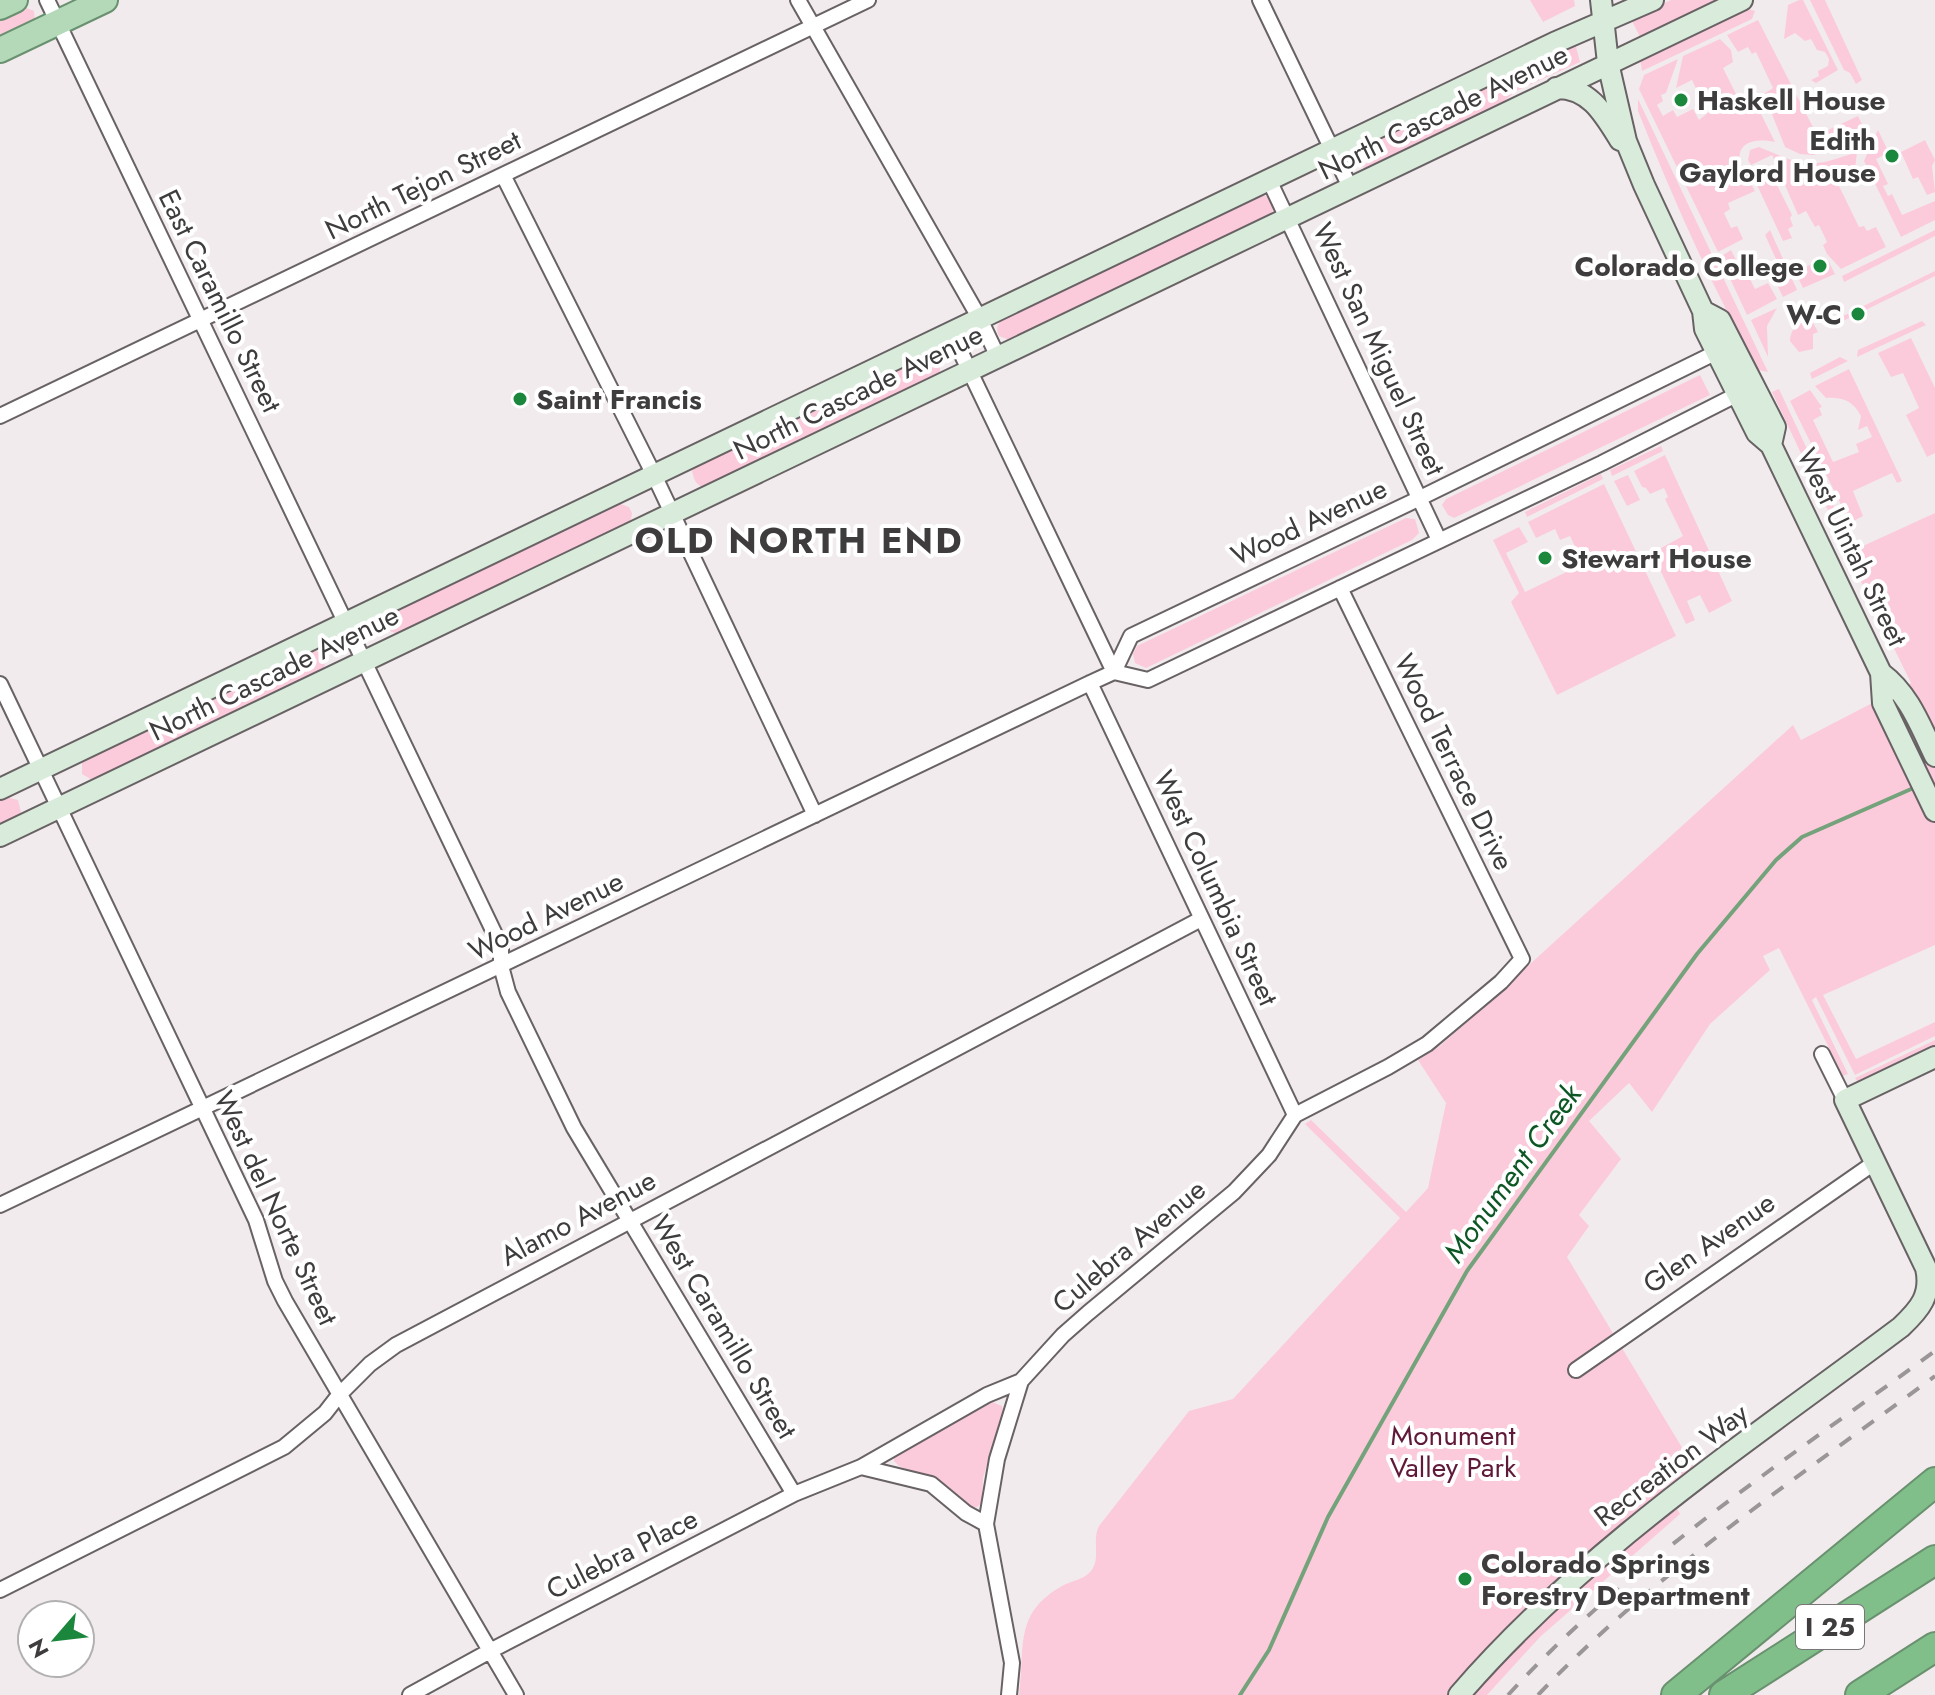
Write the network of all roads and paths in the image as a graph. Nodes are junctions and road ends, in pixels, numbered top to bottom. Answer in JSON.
{"nodes":[{"id":1,"x":15,"y":0,"type":"edge"},
{"id":2,"x":47,"y":0,"type":"edge"},
{"id":3,"x":105,"y":0,"type":"edge"},
{"id":4,"x":798,"y":0,"type":"edge"},
{"id":5,"x":868,"y":0,"type":"edge"},
{"id":6,"x":1260,"y":0,"type":"edge"},
{"id":7,"x":1601,"y":0,"type":"edge"},
{"id":8,"x":1653,"y":0,"type":"edge"},
{"id":9,"x":1742,"y":0,"type":"edge"},
{"id":10,"x":0,"y":7,"type":"edge"},
{"id":11,"x":1603,"y":22,"type":"junction"},
{"id":12,"x":58,"y":23,"type":"junction"},
{"id":13,"x":813,"y":26,"type":"junction"},
{"id":14,"x":0,"y":50,"type":"edge"},
{"id":15,"x":1608,"y":63,"type":"junction"},
{"id":16,"x":1556,"y":88,"type":"junction"},
{"id":17,"x":1332,"y":150,"type":"junction"},
{"id":18,"x":1634,"y":161,"type":"junction"},
{"id":19,"x":503,"y":175,"type":"junction"},
{"id":20,"x":1269,"y":180,"type":"junction"},
{"id":21,"x":1350,"y":187,"type":"junction"},
{"id":22,"x":1287,"y":219,"type":"junction"},
{"id":23,"x":1703,"y":311,"type":"junction"},
{"id":24,"x":980,"y":319,"type":"junction"},
{"id":25,"x":200,"y":320,"type":"junction"},
{"id":26,"x":951,"y":332,"type":"junction"},
{"id":27,"x":1717,"y":352,"type":"junction"},
{"id":28,"x":997,"y":355,"type":"junction"},
{"id":29,"x":970,"y":371,"type":"junction"},
{"id":30,"x":1738,"y":394,"type":"junction"},
{"id":31,"x":0,"y":416,"type":"edge"},
{"id":32,"x":1771,"y":445,"type":"junction"},
{"id":33,"x":654,"y":475,"type":"junction"},
{"id":34,"x":1418,"y":499,"type":"junction"},
{"id":35,"x":671,"y":513,"type":"junction"},
{"id":36,"x":1439,"y":540,"type":"junction"},
{"id":37,"x":1340,"y":588,"type":"junction"},
{"id":38,"x":347,"y":624,"type":"junction"},
{"id":39,"x":365,"y":661,"type":"junction"},
{"id":40,"x":1114,"y":672,"type":"junction"},
{"id":41,"x":1881,"y":673,"type":"junction"},
{"id":42,"x":1090,"y":683,"type":"junction"},
{"id":43,"x":0,"y":684,"type":"edge"},
{"id":44,"x":1935,"y":756,"type":"edge"},
{"id":45,"x":42,"y":769,"type":"junction"},
{"id":46,"x":0,"y":789,"type":"edge"},
{"id":47,"x":60,"y":807,"type":"junction"},
{"id":48,"x":1935,"y":811,"type":"edge"},
{"id":49,"x":815,"y":815,"type":"junction"},
{"id":50,"x":0,"y":836,"type":"edge"},
{"id":51,"x":1201,"y":919,"type":"junction"},
{"id":52,"x":1522,"y":959,"type":"joint"},
{"id":53,"x":501,"y":966,"type":"junction"},
{"id":54,"x":1822,"y":1054,"type":"dead end"},
{"id":55,"x":1935,"y":1057,"type":"edge"},
{"id":56,"x":1845,"y":1100,"type":"junction"},
{"id":57,"x":202,"y":1107,"type":"junction"},
{"id":58,"x":1295,"y":1115,"type":"junction"},
{"id":59,"x":1874,"y":1163,"type":"junction"},
{"id":60,"x":0,"y":1205,"type":"edge"},
{"id":61,"x":629,"y":1220,"type":"junction"},
{"id":62,"x":1576,"y":1370,"type":"dead end"},
{"id":63,"x":1021,"y":1381,"type":"junction"},
{"id":64,"x":339,"y":1395,"type":"junction"},
{"id":65,"x":861,"y":1467,"type":"junction"},
{"id":66,"x":1935,"y":1482,"type":"edge"},
{"id":67,"x":794,"y":1494,"type":"junction"},
{"id":68,"x":986,"y":1524,"type":"junction"},
{"id":69,"x":1935,"y":1560,"type":"edge"},
{"id":70,"x":0,"y":1590,"type":"edge"},
{"id":71,"x":1935,"y":1647,"type":"edge"},
{"id":72,"x":490,"y":1651,"type":"junction"},
{"id":73,"x":410,"y":1695,"type":"edge"},
{"id":74,"x":516,"y":1695,"type":"edge"},
{"id":75,"x":1009,"y":1695,"type":"edge"},
{"id":76,"x":1459,"y":1695,"type":"edge"},
{"id":77,"x":1676,"y":1695,"type":"edge"},
{"id":78,"x":1724,"y":1695,"type":"edge"},
{"id":79,"x":1860,"y":1695,"type":"edge"}],
"edges":[{"from":1,"to":10,"type":"main road"},
{"from":2,"to":12,"type":"street","name":"East Caramillo Street"},
{"from":3,"to":12,"type":"main road"},
{"from":4,"to":13,"type":"street"},
{"from":5,"to":13,"type":"street","name":"North Tejon Street"},
{"from":6,"to":17,"type":"street"},
{"from":7,"to":11,"type":"main road","name":"West Uintah Street"},
{"from":8,"to":11,"type":"main road","name":"North Cascade Avenue"},
{"from":9,"to":15,"type":"main road","name":"North Cascade Avenue"},
{"from":11,"to":15,"type":"main road","name":"West Uintah Street"},
{"from":11,"to":17,"type":"main road","name":"North Cascade Avenue"},
{"from":12,"to":14,"type":"main road"},
{"from":12,"to":25,"type":"street","name":"East Caramillo Street"},
{"from":13,"to":19,"type":"street","name":"North Tejon Street"},
{"from":13,"to":24,"type":"street"},
{"from":15,"to":16,"type":"main road","name":"North Cascade Avenue"},
{"from":15,"to":18,"type":"main road","name":"West Uintah Street"},
{"from":16,"to":18,"type":"main road"},
{"from":16,"to":21,"type":"main road","name":"North Cascade Avenue"},
{"from":17,"to":20,"type":"main road","name":"North Cascade Avenue"},
{"from":17,"to":21,"type":"street"},
{"from":18,"to":23,"type":"main road","name":"West Uintah Street"},
{"from":19,"to":25,"type":"street","name":"North Tejon Street"},
{"from":19,"to":33,"type":"street"},
{"from":20,"to":22,"type":"street","name":"West San Miguel Street"},
{"from":20,"to":24,"type":"main road","name":"North Cascade Avenue"},
{"from":21,"to":22,"type":"main road","name":"North Cascade Avenue"},
{"from":22,"to":28,"type":"main road","name":"North Cascade Avenue"},
{"from":22,"to":34,"type":"street","name":"West San Miguel Street"},
{"from":23,"to":27,"type":"main road","name":"West Uintah Street"},
{"from":23,"to":32,"type":"main road","name":"West Uintah Street"},
{"from":24,"to":26,"type":"main road","name":"North Cascade Avenue"},
{"from":24,"to":28,"type":"street"},
{"from":25,"to":31,"type":"street","name":"North Tejon Street"},
{"from":25,"to":38,"type":"street","name":"East Caramillo Street"},
{"from":26,"to":29,"type":"street"},
{"from":26,"to":33,"type":"main road","name":"North Cascade Avenue"},
{"from":27,"to":30,"type":"main road","name":"West Uintah Street"},
{"from":27,"to":34,"type":"street","name":"Wood Avenue"},
{"from":28,"to":29,"type":"main road","name":"North Cascade Avenue"},
{"from":29,"to":35,"type":"main road","name":"North Cascade Avenue"},
{"from":29,"to":40,"type":"street"},
{"from":30,"to":32,"type":"main road","name":"West Uintah Street"},
{"from":30,"to":36,"type":"street"},
{"from":32,"to":41,"type":"main road","name":"West Uintah Street"},
{"from":33,"to":35,"type":"street"},
{"from":33,"to":38,"type":"main road","name":"North Cascade Avenue"},
{"from":34,"to":36,"type":"street","name":"West San Miguel Street"},
{"from":34,"to":40,"type":"street","name":"Wood Avenue"},
{"from":35,"to":39,"type":"main road","name":"North Cascade Avenue"},
{"from":35,"to":49,"type":"street"},
{"from":36,"to":37,"type":"street"},
{"from":37,"to":40,"type":"street"},
{"from":37,"to":52,"type":"street","name":"Wood Terrace Drive"},
{"from":38,"to":39,"type":"street","name":"West Caramillo Street"},
{"from":38,"to":45,"type":"main road","name":"North Cascade Avenue"},
{"from":39,"to":47,"type":"main road","name":"North Cascade Avenue"},
{"from":39,"to":53,"type":"street","name":"West Caramillo Street"},
{"from":40,"to":42,"type":"street","name":"Wood Avenue"},
{"from":41,"to":44,"type":"main road","name":"West Uintah Street"},
{"from":41,"to":48,"type":"main road","name":"West Uintah Street"},
{"from":42,"to":49,"type":"street","name":"Wood Avenue"},
{"from":42,"to":51,"type":"street","name":"West Columbia Street"},
{"from":43,"to":45,"type":"street","name":"West del Norte Street"},
{"from":45,"to":46,"type":"main road","name":"North Cascade Avenue"},
{"from":45,"to":47,"type":"street","name":"West del Norte Street"},
{"from":47,"to":50,"type":"main road","name":"North Cascade Avenue"},
{"from":47,"to":57,"type":"street","name":"West del Norte Street"},
{"from":49,"to":53,"type":"street","name":"Wood Avenue"},
{"from":51,"to":58,"type":"street","name":"West Columbia Street"},
{"from":51,"to":61,"type":"street","name":"Alamo Avenue"},
{"from":52,"to":58,"type":"street","name":"Culebra Avenue"},
{"from":53,"to":57,"type":"street","name":"Wood Avenue"},
{"from":53,"to":61,"type":"street","name":"West Caramillo Street"},
{"from":54,"to":56,"type":"street"},
{"from":55,"to":56,"type":"main road"},
{"from":56,"to":59,"type":"main road"},
{"from":57,"to":60,"type":"street","name":"Wood Avenue"},
{"from":57,"to":64,"type":"street","name":"West del Norte Street"},
{"from":58,"to":63,"type":"street","name":"Culebra Avenue"},
{"from":59,"to":62,"type":"street","name":"Glen Avenue"},
{"from":59,"to":76,"type":"main road","name":"Recreation Way"},
{"from":61,"to":64,"type":"street","name":"Alamo Avenue"},
{"from":61,"to":67,"type":"street","name":"West Caramillo Street"},
{"from":63,"to":65,"type":"street","name":"Culebra Place"},
{"from":63,"to":68,"type":"street","name":"Culebra Avenue"},
{"from":64,"to":70,"type":"street","name":"Alamo Avenue"},
{"from":64,"to":72,"type":"street","name":"West del Norte Street"},
{"from":65,"to":67,"type":"street","name":"Culebra Place"},
{"from":65,"to":68,"type":"street"},
{"from":66,"to":77,"type":"highway"},
{"from":67,"to":72,"type":"street","name":"Culebra Place"},
{"from":68,"to":75,"type":"street","name":"Culebra Avenue"},
{"from":69,"to":78,"type":"highway","number":"I 25"},
{"from":71,"to":79,"type":"highway","number":"I 25"},
{"from":72,"to":73,"type":"street","name":"Culebra Place"},
{"from":72,"to":74,"type":"street","name":"West del Norte Street"}]}
